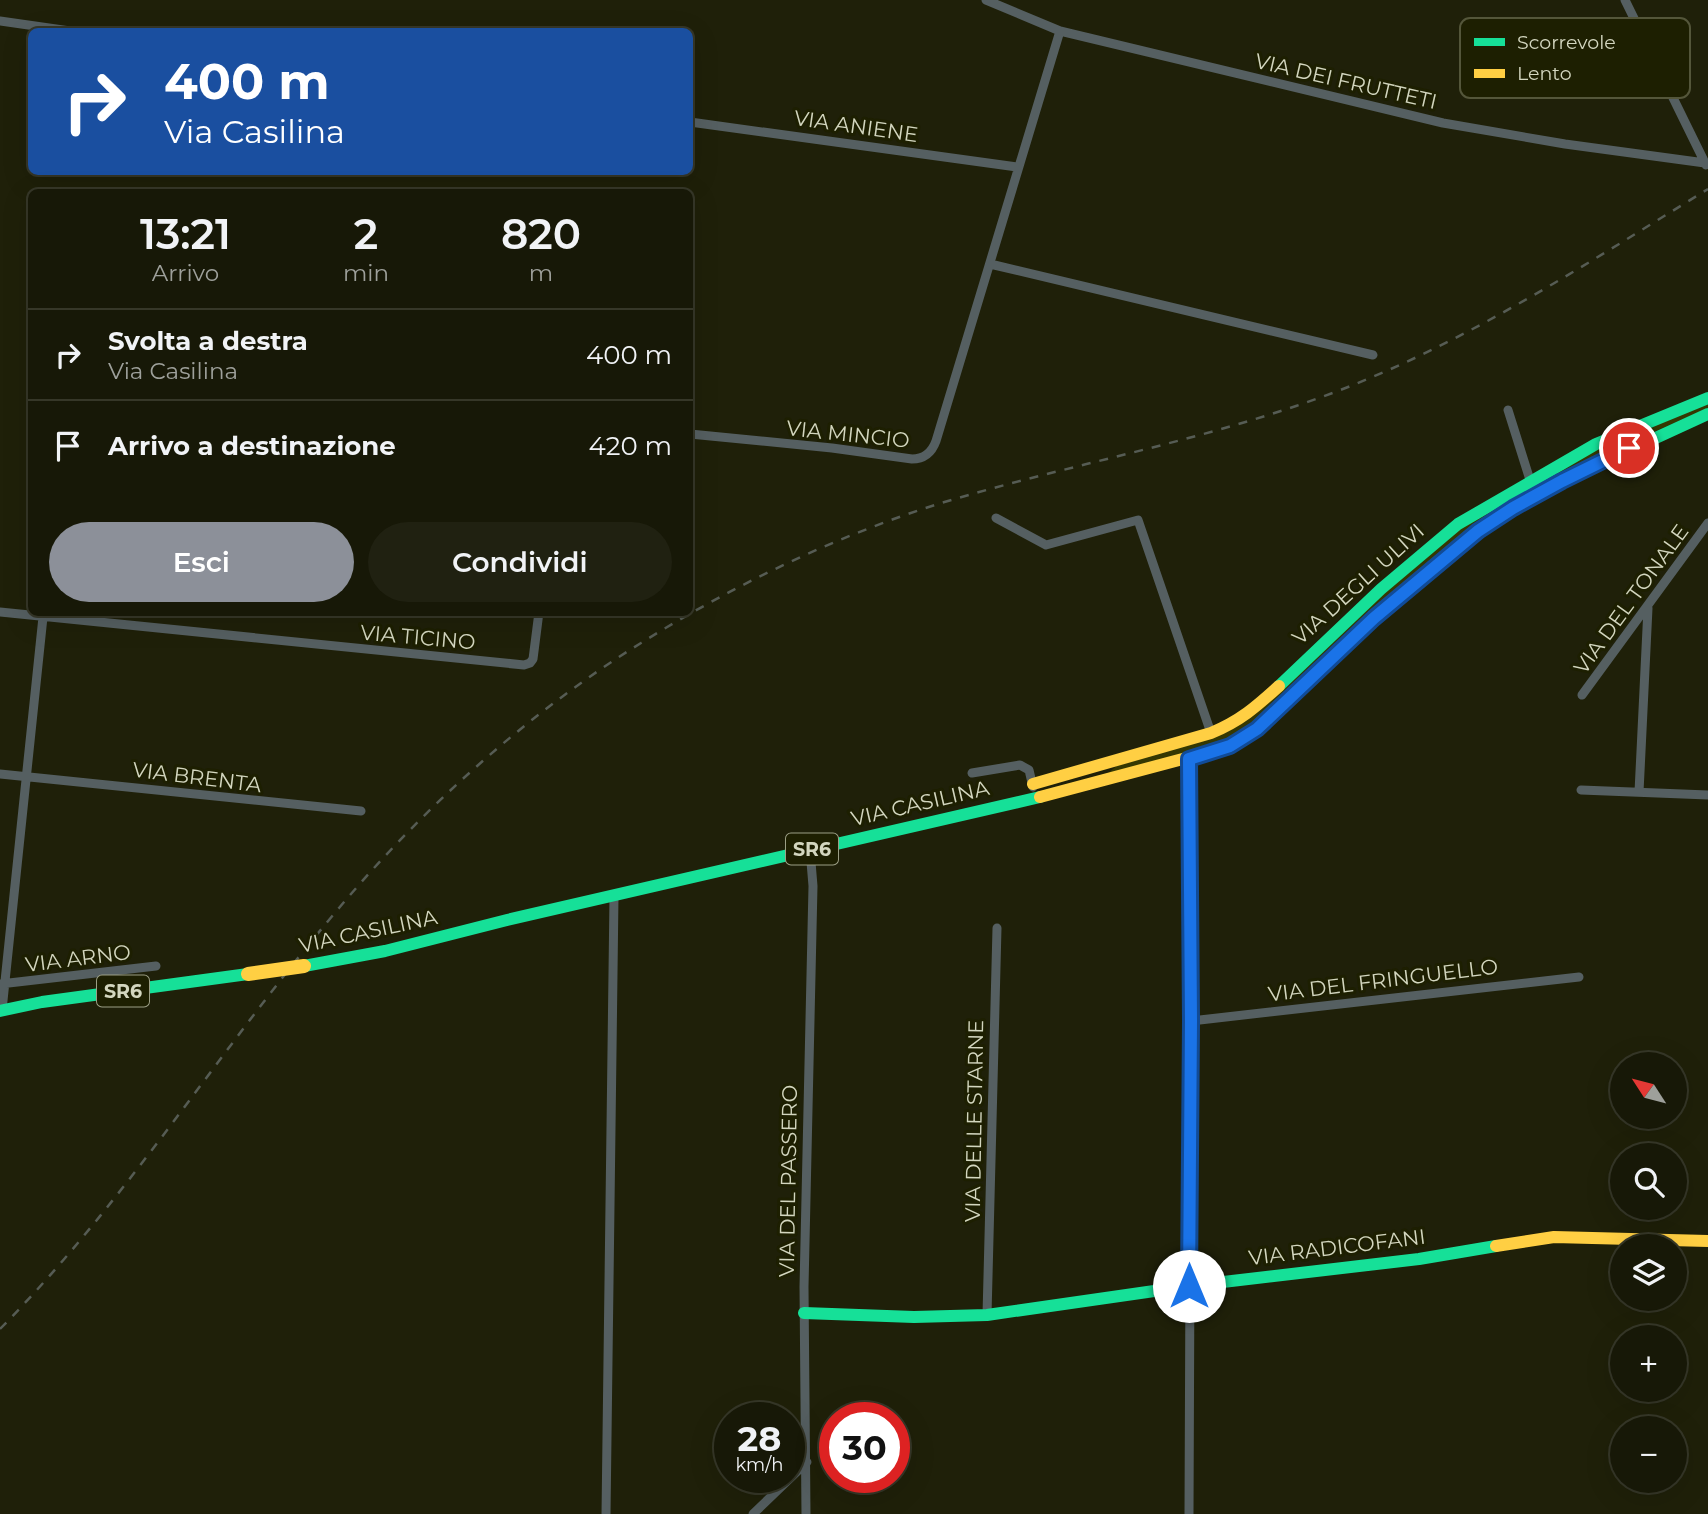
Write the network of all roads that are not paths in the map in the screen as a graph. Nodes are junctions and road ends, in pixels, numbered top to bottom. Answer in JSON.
{"nodes":[{"id":1,"x":986,"y":0,"type":"edge"},
{"id":2,"x":1625,"y":0,"type":"edge"},
{"id":3,"x":1634,"y":18,"type":"edge"},
{"id":4,"x":0,"y":20,"type":"edge"},
{"id":5,"x":52,"y":28,"type":"edge"},
{"id":6,"x":1060,"y":31,"type":"junction"},
{"id":7,"x":1673,"y":98,"type":"edge"},
{"id":8,"x":693,"y":122,"type":"edge"},
{"id":9,"x":1707,"y":166,"type":"edge"},
{"id":10,"x":1017,"y":167,"type":"junction"},
{"id":11,"x":990,"y":264,"type":"junction"},
{"id":12,"x":1373,"y":355,"type":"dead end"},
{"id":13,"x":1708,"y":398,"type":"edge"},
{"id":14,"x":1508,"y":410,"type":"dead end"},
{"id":15,"x":1708,"y":414,"type":"edge"},
{"id":16,"x":693,"y":434,"type":"edge"},
{"id":17,"x":1530,"y":480,"type":"junction"},
{"id":18,"x":996,"y":518,"type":"dead end"},
{"id":19,"x":1708,"y":523,"type":"edge"},
{"id":20,"x":1648,"y":606,"type":"junction"},
{"id":21,"x":0,"y":612,"type":"edge"},
{"id":22,"x":28,"y":615,"type":"edge"},
{"id":23,"x":34,"y":616,"type":"edge"},
{"id":24,"x":538,"y":616,"type":"edge"},
{"id":25,"x":43,"y":617,"type":"junction"},
{"id":26,"x":1582,"y":695,"type":"dead end"},
{"id":27,"x":1211,"y":733,"type":"junction"},
{"id":28,"x":1189,"y":759,"type":"junction"},
{"id":29,"x":972,"y":773,"type":"dead end"},
{"id":30,"x":0,"y":774,"type":"edge"},
{"id":31,"x":28,"y":778,"type":"junction"},
{"id":32,"x":1581,"y":790,"type":"dead end"},
{"id":33,"x":1033,"y":792,"type":"junction"},
{"id":34,"x":1639,"y":792,"type":"junction"},
{"id":35,"x":1708,"y":795,"type":"edge"},
{"id":36,"x":361,"y":811,"type":"dead end"},
{"id":37,"x":810,"y":850,"type":"junction"},
{"id":38,"x":614,"y":896,"type":"junction"},
{"id":39,"x":997,"y":928,"type":"dead end"},
{"id":40,"x":156,"y":966,"type":"dead end"},
{"id":41,"x":1579,"y":977,"type":"dead end"},
{"id":42,"x":2,"y":984,"type":"edge"},
{"id":43,"x":1,"y":1011,"type":"edge"},
{"id":44,"x":1191,"y":1021,"type":"junction"},
{"id":45,"x":1708,"y":1241,"type":"edge"},
{"id":46,"x":1189,"y":1286,"type":"junction"},
{"id":47,"x":804,"y":1313,"type":"junction"},
{"id":48,"x":987,"y":1315,"type":"junction"},
{"id":49,"x":807,"y":1462,"type":"junction"},
{"id":50,"x":606,"y":1514,"type":"edge"},
{"id":51,"x":753,"y":1514,"type":"edge"},
{"id":52,"x":806,"y":1514,"type":"edge"},
{"id":53,"x":1189,"y":1514,"type":"edge"}],
"edges":[{"from":1,"to":6,"type":"street","name":"VIA DEI FRUTTETI"},
{"from":2,"to":3,"type":"street"},
{"from":4,"to":5,"type":"street"},
{"from":6,"to":9,"type":"street","name":"VIA DEI FRUTTETI"},
{"from":6,"to":10,"type":"street","name":"VIA MINCIO"},
{"from":7,"to":9,"type":"street"},
{"from":8,"to":10,"type":"street","name":"VIA ANIENE"},
{"from":10,"to":11,"type":"street","name":"VIA MINCIO"},
{"from":11,"to":12,"type":"street"},
{"from":11,"to":16,"type":"street","name":"VIA MINCIO"},
{"from":13,"to":17,"type":"main road","name":"VIA DEGLI ULIVI"},
{"from":14,"to":17,"type":"street"},
{"from":15,"to":28,"type":"main road","name":"VIA CASILINA","number":"SR6"},
{"from":17,"to":27,"type":"main road","name":"VIA DEGLI ULIVI"},
{"from":18,"to":27,"type":"street"},
{"from":19,"to":20,"type":"street","name":"VIA DEL TONALE"},
{"from":20,"to":26,"type":"street","name":"VIA DEL TONALE"},
{"from":20,"to":34,"type":"street"},
{"from":21,"to":22,"type":"street","name":"VIA TICINO"},
{"from":23,"to":25,"type":"street","name":"VIA TICINO"},
{"from":24,"to":25,"type":"street","name":"VIA TICINO"},
{"from":25,"to":31,"type":"street"},
{"from":27,"to":33,"type":"main road","name":"VIA DEGLI ULIVI"},
{"from":28,"to":33,"type":"main road","name":"VIA CASILINA","number":"SR6"},
{"from":28,"to":44,"type":"street"},
{"from":29,"to":33,"type":"street"},
{"from":30,"to":31,"type":"street","name":"VIA BRENTA"},
{"from":31,"to":36,"type":"street","name":"VIA BRENTA"},
{"from":31,"to":42,"type":"street"},
{"from":32,"to":34,"type":"street"},
{"from":33,"to":37,"type":"main road","name":"VIA CASILINA","number":"SR6"},
{"from":34,"to":35,"type":"street"},
{"from":37,"to":38,"type":"main road","name":"VIA CASILINA","number":"SR6"},
{"from":37,"to":47,"type":"street","name":"VIA DEL PASSERO"},
{"from":38,"to":43,"type":"main road","name":"VIA CASILINA","number":"SR6","bridge":true},
{"from":38,"to":50,"type":"street"},
{"from":39,"to":48,"type":"street","name":"VIA DELLE STARNE"},
{"from":40,"to":42,"type":"street","name":"VIA ARNO"},
{"from":41,"to":44,"type":"street","name":"VIA DEL FRINGUELLO"},
{"from":42,"to":43,"type":"street"},
{"from":44,"to":46,"type":"street"},
{"from":45,"to":46,"type":"main road","name":"VIA RADICOFANI"},
{"from":46,"to":48,"type":"main road","name":"VIA RADICOFANI"},
{"from":46,"to":53,"type":"street"},
{"from":47,"to":48,"type":"main road","name":"VIA RADICOFANI"},
{"from":47,"to":49,"type":"street","name":"VIA DEL PASSERO"},
{"from":49,"to":51,"type":"street"},
{"from":49,"to":52,"type":"street","name":"VIA DEL PASSERO"}]}
